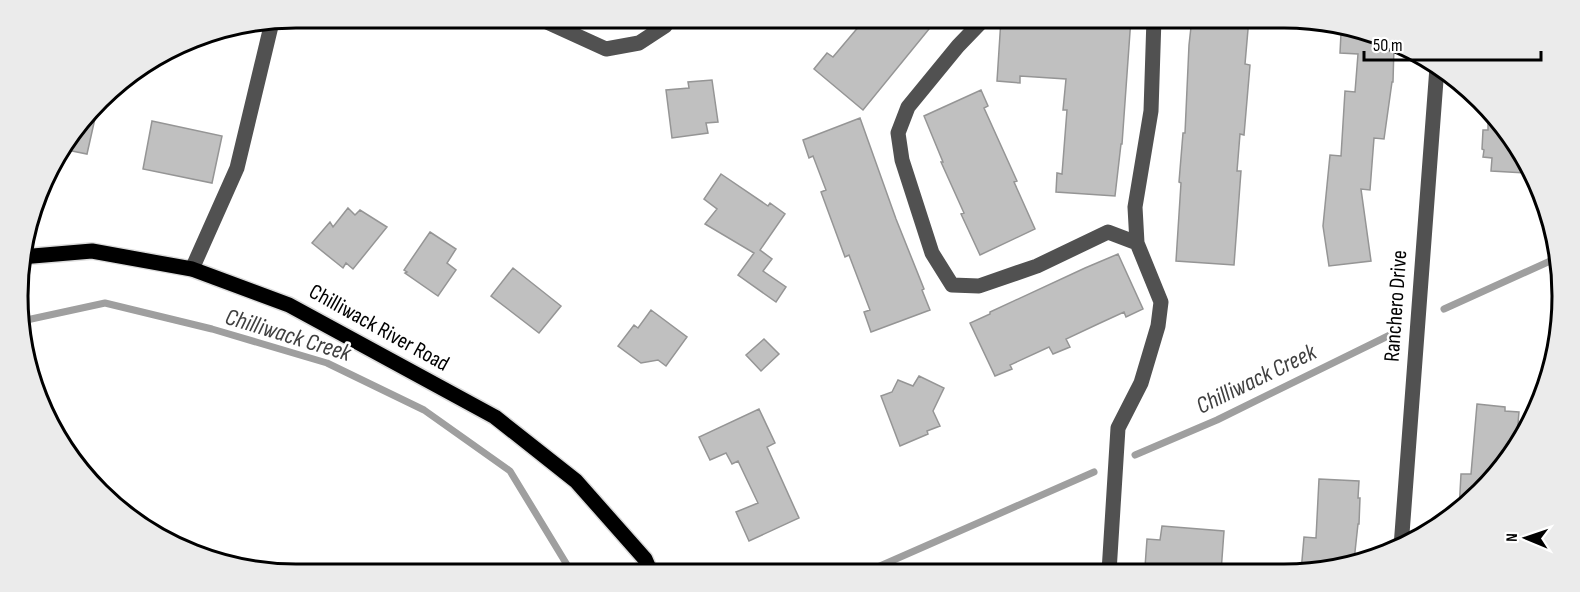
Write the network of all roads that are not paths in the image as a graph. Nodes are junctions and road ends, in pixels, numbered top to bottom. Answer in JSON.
{"nodes":[{"id":1,"x":560,"y":28,"type":"edge"},
{"id":2,"x":662,"y":28,"type":"edge"},
{"id":3,"x":975,"y":28,"type":"edge"},
{"id":4,"x":1154,"y":28,"type":"edge"},
{"id":5,"x":270,"y":30,"type":"edge"},
{"id":6,"x":1436,"y":76,"type":"edge"},
{"id":7,"x":1137,"y":243,"type":"junction"},
{"id":8,"x":32,"y":256,"type":"edge"},
{"id":9,"x":192,"y":269,"type":"junction"},
{"id":10,"x":1402,"y":536,"type":"edge"},
{"id":11,"x":647,"y":564,"type":"edge"},
{"id":12,"x":1110,"y":564,"type":"edge"}],
"edges":[{"from":1,"to":2,"type":"street"},
{"from":3,"to":7,"type":"street"},
{"from":4,"to":7,"type":"street"},
{"from":5,"to":9,"type":"street"},
{"from":6,"to":10,"type":"street","name":"Ranchero Drive"},
{"from":7,"to":12,"type":"street"},
{"from":8,"to":9,"type":"main road","name":"Chilliwack River Road"},
{"from":9,"to":11,"type":"main road","name":"Chilliwack River Road"}]}
